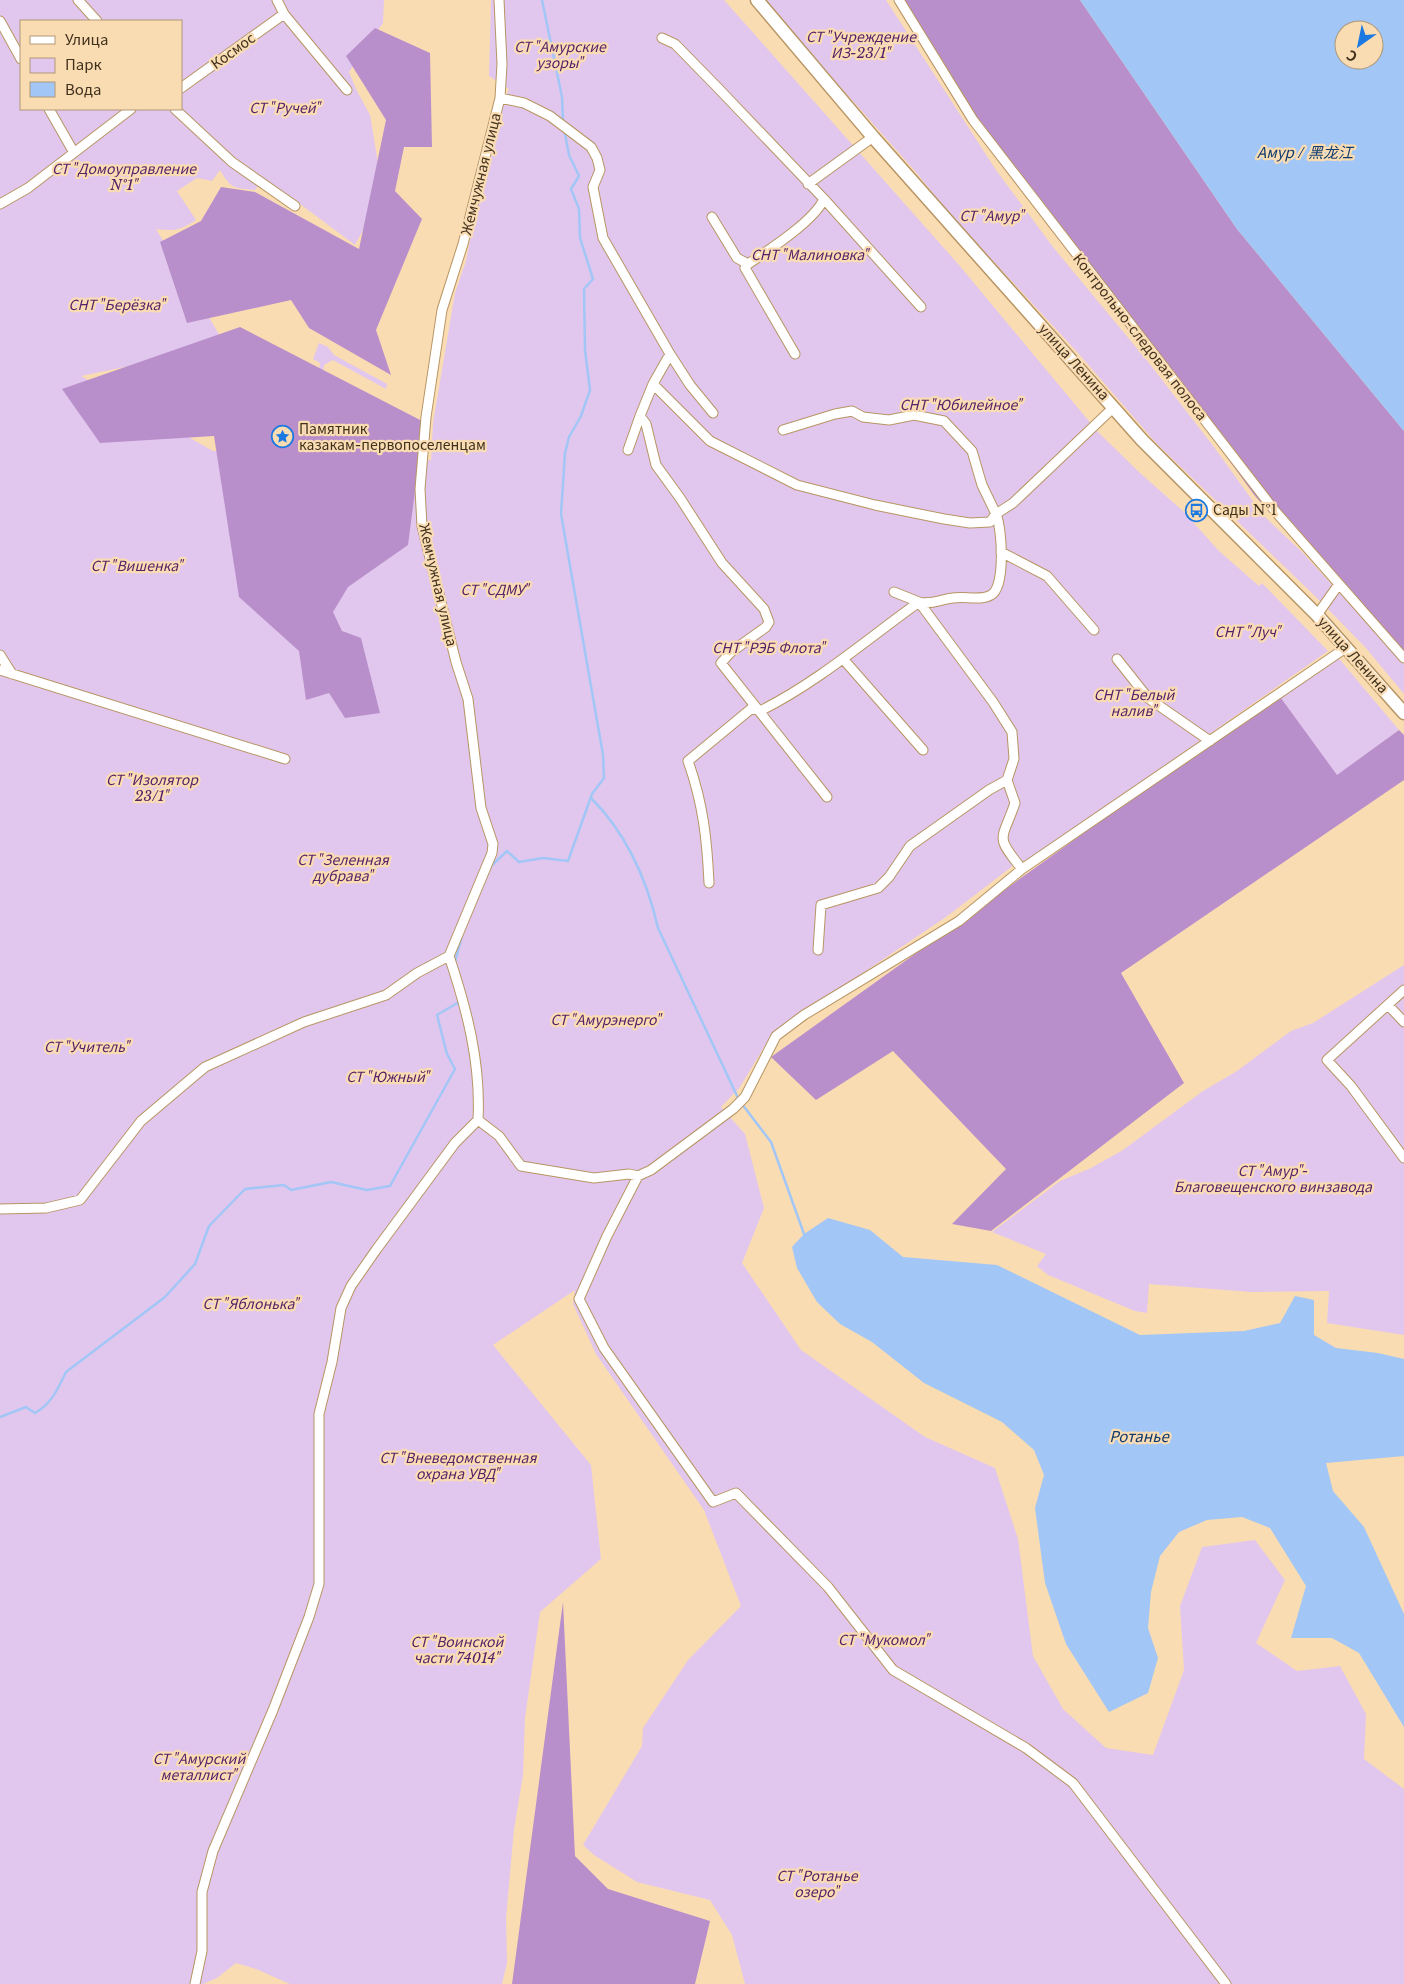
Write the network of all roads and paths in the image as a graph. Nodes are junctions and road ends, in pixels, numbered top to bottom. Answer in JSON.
{"nodes":[{"id":1,"x":78,"y":0,"type":"edge"},
{"id":2,"x":277,"y":0,"type":"edge"},
{"id":3,"x":499,"y":0,"type":"edge"},
{"id":4,"x":757,"y":0,"type":"edge"},
{"id":5,"x":899,"y":0,"type":"edge"},
{"id":6,"x":284,"y":14,"type":"junction"},
{"id":7,"x":96,"y":20,"type":"edge"},
{"id":8,"x":0,"y":21,"type":"edge"},
{"id":9,"x":662,"y":38,"type":"dead end"},
{"id":10,"x":20,"y":57,"type":"edge"},
{"id":11,"x":182,"y":87,"type":"edge"},
{"id":12,"x":347,"y":90,"type":"dead end"},
{"id":13,"x":500,"y":98,"type":"junction"},
{"id":14,"x":50,"y":110,"type":"edge"},
{"id":15,"x":130,"y":110,"type":"edge"},
{"id":16,"x":176,"y":110,"type":"edge"},
{"id":17,"x":874,"y":136,"type":"junction"},
{"id":18,"x":73,"y":151,"type":"junction"},
{"id":19,"x":808,"y":184,"type":"junction"},
{"id":20,"x":824,"y":199,"type":"junction"},
{"id":21,"x":0,"y":204,"type":"edge"},
{"id":22,"x":294,"y":206,"type":"dead end"},
{"id":23,"x":712,"y":217,"type":"dead end"},
{"id":24,"x":748,"y":264,"type":"junction"},
{"id":25,"x":921,"y":308,"type":"dead end"},
{"id":26,"x":670,"y":354,"type":"junction"},
{"id":27,"x":795,"y":354,"type":"dead end"},
{"id":28,"x":653,"y":384,"type":"junction"},
{"id":29,"x":1114,"y":406,"type":"junction"},
{"id":30,"x":713,"y":413,"type":"dead end"},
{"id":31,"x":640,"y":416,"type":"junction"},
{"id":32,"x":783,"y":430,"type":"dead end"},
{"id":33,"x":628,"y":450,"type":"dead end"},
{"id":34,"x":996,"y":514,"type":"junction"},
{"id":35,"x":1001,"y":552,"type":"junction"},
{"id":36,"x":1339,"y":584,"type":"junction"},
{"id":37,"x":894,"y":592,"type":"dead end"},
{"id":38,"x":919,"y":602,"type":"junction"},
{"id":39,"x":1317,"y":615,"type":"junction"},
{"id":40,"x":1094,"y":630,"type":"dead end"},
{"id":41,"x":1347,"y":647,"type":"junction"},
{"id":42,"x":0,"y":655,"type":"edge"},
{"id":43,"x":1404,"y":658,"type":"edge"},
{"id":44,"x":1117,"y":659,"type":"dead end"},
{"id":45,"x":844,"y":660,"type":"junction"},
{"id":46,"x":0,"y":670,"type":"edge"},
{"id":47,"x":12,"y":674,"type":"junction"},
{"id":48,"x":760,"y":711,"type":"junction"},
{"id":49,"x":1404,"y":713,"type":"edge"},
{"id":50,"x":1210,"y":741,"type":"junction"},
{"id":51,"x":923,"y":750,"type":"dead end"},
{"id":52,"x":285,"y":758,"type":"dead end"},
{"id":53,"x":1007,"y":780,"type":"junction"},
{"id":54,"x":827,"y":798,"type":"dead end"},
{"id":55,"x":1022,"y":869,"type":"junction"},
{"id":56,"x":710,"y":883,"type":"dead end"},
{"id":57,"x":818,"y":950,"type":"dead end"},
{"id":58,"x":448,"y":956,"type":"junction"},
{"id":59,"x":1404,"y":990,"type":"edge"},
{"id":60,"x":1388,"y":1005,"type":"junction"},
{"id":61,"x":1404,"y":1022,"type":"edge"},
{"id":62,"x":478,"y":1120,"type":"junction"},
{"id":63,"x":1404,"y":1158,"type":"edge"},
{"id":64,"x":638,"y":1176,"type":"junction"},
{"id":65,"x":0,"y":1210,"type":"edge"},
{"id":66,"x":195,"y":1984,"type":"edge"},
{"id":67,"x":1226,"y":1984,"type":"edge"}],
"edges":[{"from":1,"to":7,"type":"street"},
{"from":2,"to":6,"type":"street"},
{"from":3,"to":13,"type":"street","name":"Жемчужная улица"},
{"from":4,"to":17,"type":"street","name":"улица Ленина"},
{"from":5,"to":36,"type":"street","name":"Контрольно-следовая полоса"},
{"from":6,"to":11,"type":"street","name":"Космос"},
{"from":6,"to":12,"type":"street"},
{"from":8,"to":10,"type":"street"},
{"from":9,"to":19,"type":"street"},
{"from":13,"to":26,"type":"street"},
{"from":13,"to":58,"type":"street","name":"Жемчужная улица"},
{"from":14,"to":18,"type":"street"},
{"from":15,"to":18,"type":"street"},
{"from":16,"to":22,"type":"street"},
{"from":17,"to":19,"type":"street"},
{"from":17,"to":29,"type":"street","name":"улица Ленина"},
{"from":18,"to":21,"type":"street"},
{"from":19,"to":20,"type":"street"},
{"from":20,"to":24,"type":"street"},
{"from":20,"to":25,"type":"street"},
{"from":23,"to":24,"type":"street"},
{"from":24,"to":27,"type":"street"},
{"from":26,"to":28,"type":"street"},
{"from":26,"to":30,"type":"street"},
{"from":28,"to":31,"type":"street"},
{"from":28,"to":34,"type":"street"},
{"from":29,"to":34,"type":"street"},
{"from":29,"to":39,"type":"street","name":"улица Ленина"},
{"from":31,"to":33,"type":"street"},
{"from":31,"to":48,"type":"street"},
{"from":32,"to":34,"type":"street"},
{"from":34,"to":35,"type":"street"},
{"from":35,"to":38,"type":"street"},
{"from":35,"to":40,"type":"street"},
{"from":36,"to":39,"type":"street"},
{"from":36,"to":43,"type":"street","name":"Контрольно-следовая полоса"},
{"from":37,"to":38,"type":"street"},
{"from":38,"to":45,"type":"street"},
{"from":38,"to":53,"type":"street"},
{"from":39,"to":41,"type":"street","name":"улица Ленина"},
{"from":41,"to":49,"type":"street","name":"улица Ленина"},
{"from":41,"to":50,"type":"street"},
{"from":42,"to":47,"type":"street"},
{"from":44,"to":50,"type":"street"},
{"from":45,"to":48,"type":"street"},
{"from":45,"to":51,"type":"street"},
{"from":46,"to":47,"type":"street"},
{"from":47,"to":52,"type":"street"},
{"from":48,"to":54,"type":"street"},
{"from":48,"to":56,"type":"street"},
{"from":50,"to":55,"type":"street"},
{"from":53,"to":55,"type":"street"},
{"from":53,"to":57,"type":"street"},
{"from":55,"to":64,"type":"street"},
{"from":58,"to":62,"type":"street"},
{"from":58,"to":65,"type":"street"},
{"from":59,"to":60,"type":"street"},
{"from":60,"to":61,"type":"street"},
{"from":60,"to":63,"type":"street"},
{"from":62,"to":64,"type":"street"},
{"from":62,"to":66,"type":"street"},
{"from":64,"to":67,"type":"street"}]}
